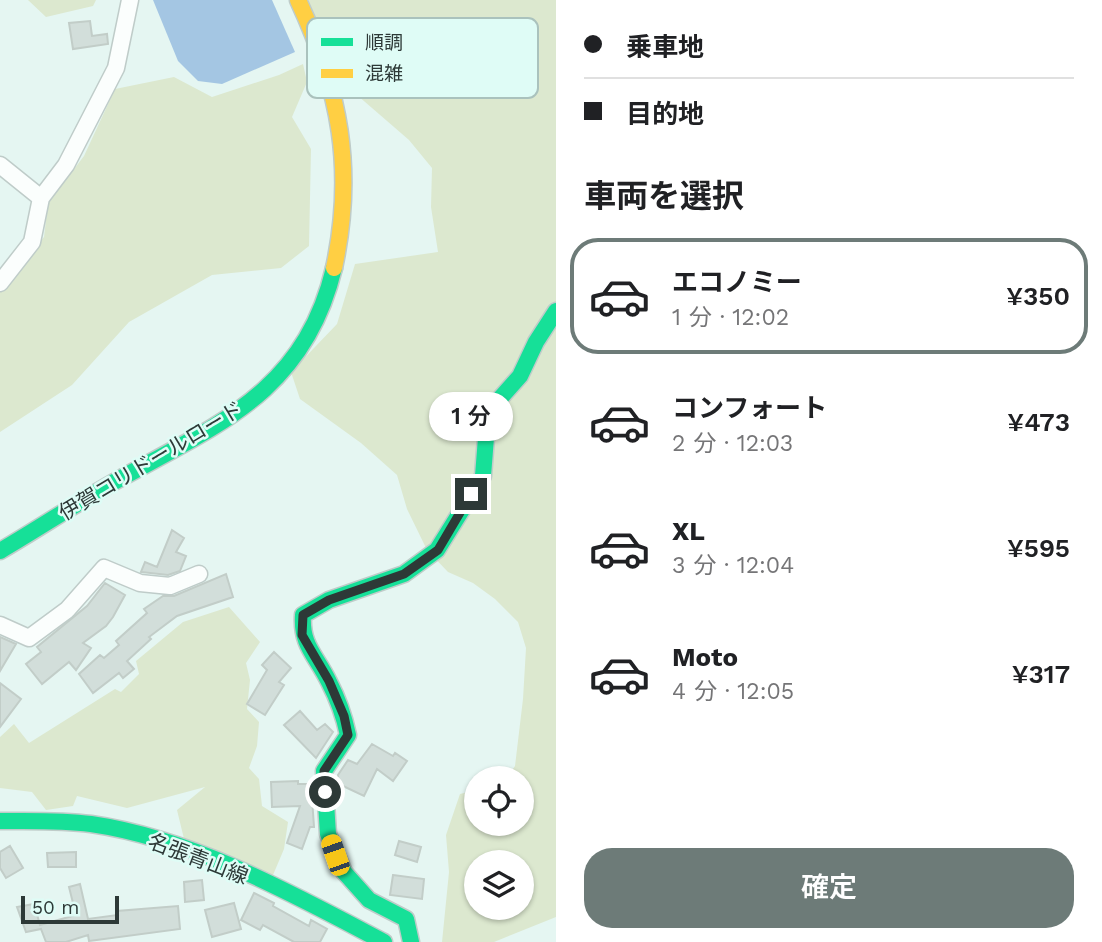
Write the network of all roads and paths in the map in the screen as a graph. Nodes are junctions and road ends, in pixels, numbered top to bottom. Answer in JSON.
{"nodes":[{"id":1,"x":130,"y":0,"type":"edge"},
{"id":2,"x":298,"y":0,"type":"edge"},
{"id":3,"x":307,"y":18,"type":"edge"},
{"id":4,"x":333,"y":98,"type":"edge"},
{"id":5,"x":0,"y":165,"type":"edge"},
{"id":6,"x":41,"y":198,"type":"junction"},
{"id":7,"x":0,"y":283,"type":"edge"},
{"id":8,"x":556,"y":311,"type":"edge"},
{"id":9,"x":0,"y":551,"type":"edge"},
{"id":10,"x":199,"y":574,"type":"dead end"},
{"id":11,"x":0,"y":625,"type":"edge"},
{"id":12,"x":0,"y":821,"type":"edge"},
{"id":13,"x":384,"y":942,"type":"edge"},
{"id":14,"x":411,"y":942,"type":"edge"}],
"edges":[{"from":1,"to":6,"type":"street"},
{"from":2,"to":3,"type":"street","name":"伊賀コリドールロード"},
{"from":4,"to":9,"type":"street","name":"伊賀コリドールロード"},
{"from":5,"to":6,"type":"street"},
{"from":6,"to":7,"type":"street"},
{"from":8,"to":14,"type":"street"},
{"from":10,"to":11,"type":"street"},
{"from":12,"to":13,"type":"street","name":"名張青山線"}]}
